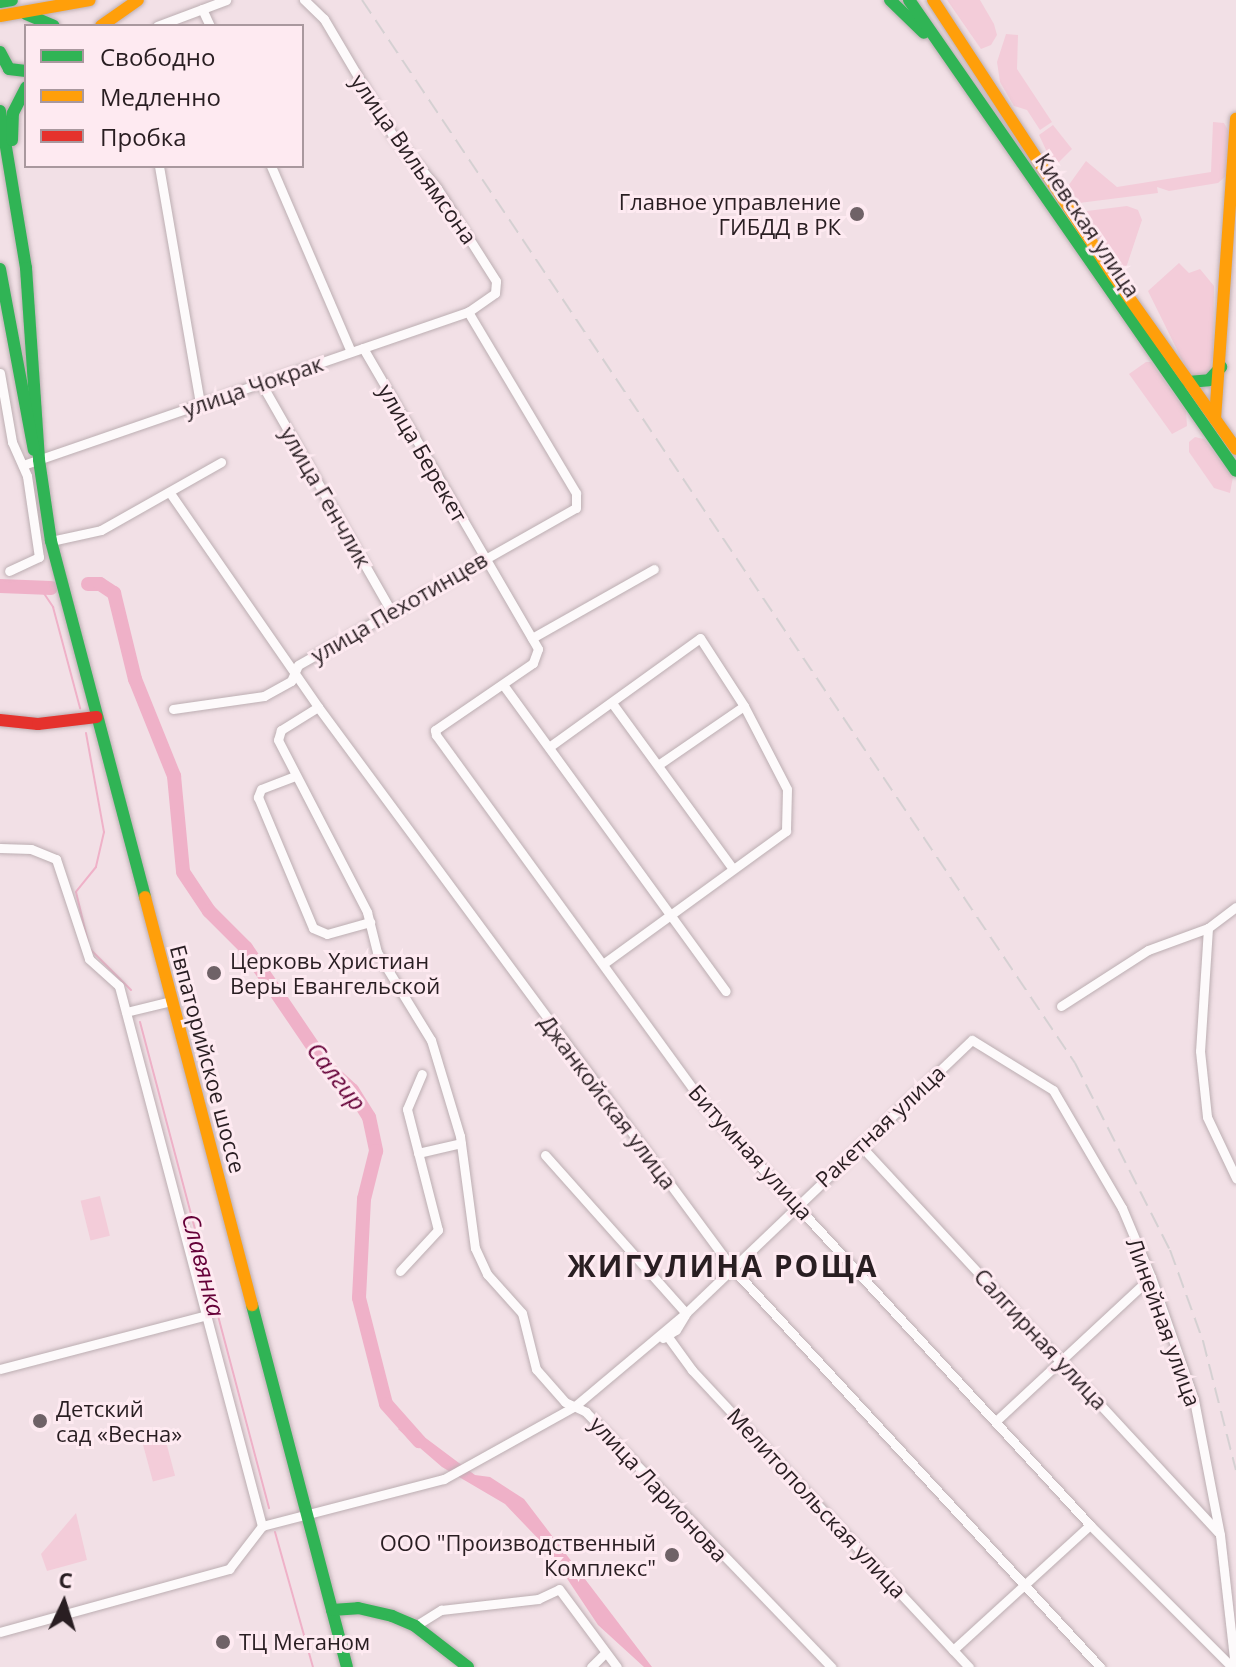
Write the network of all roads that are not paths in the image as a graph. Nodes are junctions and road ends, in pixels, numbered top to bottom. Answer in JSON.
{"nodes":[{"id":1,"x":12,"y":0,"type":"edge"},
{"id":2,"x":90,"y":0,"type":"edge"},
{"id":3,"x":138,"y":0,"type":"edge"},
{"id":4,"x":226,"y":0,"type":"edge"},
{"id":5,"x":304,"y":0,"type":"edge"},
{"id":6,"x":890,"y":0,"type":"edge"},
{"id":7,"x":909,"y":0,"type":"edge"},
{"id":8,"x":933,"y":0,"type":"edge"},
{"id":9,"x":0,"y":2,"type":"edge"},
{"id":10,"x":202,"y":9,"type":"junction"},
{"id":11,"x":17,"y":13,"type":"junction"},
{"id":12,"x":0,"y":16,"type":"edge"},
{"id":13,"x":48,"y":24,"type":"edge"},
{"id":14,"x":104,"y":24,"type":"edge"},
{"id":15,"x":162,"y":24,"type":"edge"},
{"id":16,"x":209,"y":24,"type":"edge"},
{"id":17,"x":0,"y":52,"type":"edge"},
{"id":18,"x":960,"y":70,"type":"junction"},
{"id":19,"x":24,"y":71,"type":"edge"},
{"id":20,"x":24,"y":91,"type":"edge"},
{"id":21,"x":0,"y":111,"type":"edge"},
{"id":22,"x":1236,"y":119,"type":"edge"},
{"id":23,"x":159,"y":168,"type":"edge"},
{"id":24,"x":272,"y":168,"type":"edge"},
{"id":25,"x":1052,"y":181,"type":"junction"},
{"id":26,"x":1040,"y":190,"type":"junction"},
{"id":27,"x":26,"y":268,"type":"junction"},
{"id":28,"x":0,"y":269,"type":"edge"},
{"id":29,"x":496,"y":281,"type":"joint"},
{"id":30,"x":468,"y":312,"type":"junction"},
{"id":31,"x":1221,"y":327,"type":"junction"},
{"id":32,"x":1236,"y":329,"type":"edge"},
{"id":33,"x":363,"y":348,"type":"junction"},
{"id":34,"x":351,"y":352,"type":"junction"},
{"id":35,"x":1221,"y":367,"type":"junction"},
{"id":36,"x":0,"y":373,"type":"edge"},
{"id":37,"x":1188,"y":382,"type":"junction"},
{"id":38,"x":261,"y":383,"type":"junction"},
{"id":39,"x":205,"y":403,"type":"junction"},
{"id":40,"x":1215,"y":419,"type":"junction"},
{"id":41,"x":1236,"y":449,"type":"edge"},
{"id":42,"x":39,"y":460,"type":"junction"},
{"id":43,"x":221,"y":462,"type":"dead end"},
{"id":44,"x":23,"y":465,"type":"junction"},
{"id":45,"x":1236,"y":471,"type":"edge"},
{"id":46,"x":170,"y":493,"type":"junction"},
{"id":47,"x":51,"y":541,"type":"junction"},
{"id":48,"x":483,"y":558,"type":"junction"},
{"id":49,"x":654,"y":569,"type":"dead end"},
{"id":50,"x":9,"y":571,"type":"dead end"},
{"id":51,"x":391,"y":611,"type":"junction"},
{"id":52,"x":532,"y":638,"type":"junction"},
{"id":53,"x":538,"y":654,"type":"joint"},
{"id":54,"x":294,"y":672,"type":"junction"},
{"id":55,"x":504,"y":686,"type":"junction"},
{"id":56,"x":612,"y":703,"type":"junction"},
{"id":57,"x":744,"y":706,"type":"junction"},
{"id":58,"x":318,"y":707,"type":"junction"},
{"id":59,"x":173,"y":709,"type":"dead end"},
{"id":60,"x":97,"y":717,"type":"junction"},
{"id":61,"x":0,"y":720,"type":"edge"},
{"id":62,"x":549,"y":747,"type":"junction"},
{"id":63,"x":658,"y":765,"type":"junction"},
{"id":64,"x":295,"y":776,"type":"junction"},
{"id":65,"x":0,"y":848,"type":"edge"},
{"id":66,"x":733,"y":869,"type":"junction"},
{"id":67,"x":1236,"y":907,"type":"edge"},
{"id":68,"x":670,"y":915,"type":"junction"},
{"id":69,"x":370,"y":922,"type":"junction"},
{"id":70,"x":1208,"y":928,"type":"junction"},
{"id":71,"x":603,"y":964,"type":"junction"},
{"id":72,"x":726,"y":991,"type":"dead end"},
{"id":73,"x":171,"y":1001,"type":"junction"},
{"id":74,"x":1061,"y":1006,"type":"dead end"},
{"id":75,"x":126,"y":1012,"type":"junction"},
{"id":76,"x":972,"y":1040,"type":"joint"},
{"id":77,"x":422,"y":1074,"type":"dead end"},
{"id":78,"x":461,"y":1143,"type":"junction"},
{"id":79,"x":860,"y":1145,"type":"junction"},
{"id":80,"x":418,"y":1153,"type":"junction"},
{"id":81,"x":545,"y":1155,"type":"dead end"},
{"id":82,"x":1236,"y":1178,"type":"edge"},
{"id":83,"x":796,"y":1203,"type":"junction"},
{"id":84,"x":732,"y":1268,"type":"junction"},
{"id":85,"x":400,"y":1271,"type":"dead end"},
{"id":86,"x":1151,"y":1277,"type":"junction"},
{"id":87,"x":686,"y":1313,"type":"junction"},
{"id":88,"x":207,"y":1315,"type":"junction"},
{"id":89,"x":668,"y":1337,"type":"junction"},
{"id":90,"x":656,"y":1340,"type":"junction"},
{"id":91,"x":1060,"y":1360,"type":"junction"},
{"id":92,"x":0,"y":1369,"type":"edge"},
{"id":93,"x":575,"y":1406,"type":"junction"},
{"id":94,"x":997,"y":1420,"type":"junction"},
{"id":95,"x":307,"y":1514,"type":"junction"},
{"id":96,"x":1090,"y":1525,"type":"junction"},
{"id":97,"x":262,"y":1526,"type":"junction"},
{"id":98,"x":1220,"y":1535,"type":"junction"},
{"id":99,"x":1022,"y":1585,"type":"junction"},
{"id":100,"x":332,"y":1610,"type":"junction"},
{"id":101,"x":415,"y":1626,"type":"junction"},
{"id":102,"x":0,"y":1632,"type":"edge"},
{"id":103,"x":953,"y":1650,"type":"junction"},
{"id":104,"x":605,"y":1653,"type":"junction"},
{"id":105,"x":466,"y":1666,"type":"edge"},
{"id":106,"x":347,"y":1667,"type":"edge"},
{"id":107,"x":591,"y":1667,"type":"edge"},
{"id":108,"x":617,"y":1667,"type":"edge"},
{"id":109,"x":831,"y":1667,"type":"edge"},
{"id":110,"x":969,"y":1667,"type":"edge"},
{"id":111,"x":1100,"y":1667,"type":"edge"},
{"id":112,"x":1233,"y":1667,"type":"edge"}],
"edges":[{"from":1,"to":9,"type":"main road"},
{"from":2,"to":11,"type":"main road"},
{"from":3,"to":14,"type":"main road"},
{"from":4,"to":10,"type":"street"},
{"from":5,"to":29,"type":"street","name":"улица Вильямсона"},
{"from":6,"to":18,"type":"main road"},
{"from":7,"to":18,"type":"main road","name":"Киевская улица"},
{"from":8,"to":25,"type":"main road","name":"Киевская улица"},
{"from":10,"to":15,"type":"street"},
{"from":10,"to":16,"type":"street"},
{"from":11,"to":12,"type":"main road"},
{"from":11,"to":13,"type":"main road"},
{"from":17,"to":19,"type":"main road"},
{"from":18,"to":26,"type":"main road","name":"Киевская улица"},
{"from":20,"to":27,"type":"main road"},
{"from":21,"to":27,"type":"main road","name":"Евпаторийское шоссе"},
{"from":22,"to":31,"type":"main road"},
{"from":23,"to":39,"type":"street"},
{"from":24,"to":34,"type":"street"},
{"from":25,"to":26,"type":"main road"},
{"from":25,"to":37,"type":"main road","name":"Киевская улица"},
{"from":26,"to":45,"type":"main road","name":"Киевская улица"},
{"from":27,"to":42,"type":"main road","name":"Евпаторийское шоссе"},
{"from":28,"to":42,"type":"main road","name":"Евпаторийское шоссе"},
{"from":29,"to":30,"type":"street","name":"улица Чокрак"},
{"from":30,"to":33,"type":"street","name":"улица Чокрак"},
{"from":30,"to":48,"type":"street","name":"улица Пехотинцев"},
{"from":31,"to":32,"type":"main road"},
{"from":31,"to":35,"type":"main road"},
{"from":33,"to":34,"type":"street","name":"улица Чокрак"},
{"from":33,"to":48,"type":"street","name":"улица Берекет"},
{"from":34,"to":38,"type":"street","name":"улица Чокрак"},
{"from":35,"to":37,"type":"main road"},
{"from":35,"to":40,"type":"main road"},
{"from":36,"to":44,"type":"street"},
{"from":37,"to":40,"type":"main road","name":"Киевская улица"},
{"from":38,"to":39,"type":"street","name":"улица Чокрак"},
{"from":38,"to":51,"type":"street","name":"улица Генчлик"},
{"from":39,"to":42,"type":"street","name":"улица Чокрак"},
{"from":40,"to":41,"type":"main road","name":"Киевская улица"},
{"from":42,"to":44,"type":"street","name":"улица Чокрак"},
{"from":42,"to":47,"type":"main road","name":"Евпаторийское шоссе"},
{"from":43,"to":46,"type":"street"},
{"from":44,"to":50,"type":"street"},
{"from":46,"to":47,"type":"street"},
{"from":46,"to":54,"type":"street","name":"Джанкойская улица"},
{"from":47,"to":60,"type":"main road","name":"Евпаторийское шоссе"},
{"from":48,"to":51,"type":"street","name":"улица Пехотинцев"},
{"from":48,"to":52,"type":"street","name":"улица Берекет"},
{"from":49,"to":52,"type":"street"},
{"from":51,"to":54,"type":"street","name":"улица Пехотинцев"},
{"from":52,"to":53,"type":"street","name":"улица Берекет"},
{"from":53,"to":55,"type":"street","name":"Битумная улица"},
{"from":54,"to":58,"type":"street","name":"Джанкойская улица"},
{"from":54,"to":59,"type":"street","name":"улица Пехотинцев"},
{"from":55,"to":62,"type":"street"},
{"from":55,"to":71,"type":"street","name":"Битумная улица"},
{"from":56,"to":57,"type":"street"},
{"from":56,"to":62,"type":"street"},
{"from":56,"to":63,"type":"street"},
{"from":57,"to":63,"type":"street"},
{"from":57,"to":66,"type":"street"},
{"from":58,"to":64,"type":"street","name":"улица Ларионова"},
{"from":58,"to":84,"type":"street","name":"Джанкойская улица"},
{"from":60,"to":61,"type":"main road"},
{"from":60,"to":73,"type":"main road","name":"Евпаторийское шоссе"},
{"from":62,"to":68,"type":"street"},
{"from":63,"to":66,"type":"street"},
{"from":64,"to":69,"type":"street","name":"улица Ларионова"},
{"from":64,"to":69,"type":"street"},
{"from":65,"to":75,"type":"street"},
{"from":66,"to":68,"type":"street"},
{"from":67,"to":70,"type":"street"},
{"from":68,"to":71,"type":"street"},
{"from":68,"to":72,"type":"street"},
{"from":69,"to":78,"type":"street","name":"улица Ларионова"},
{"from":70,"to":74,"type":"street"},
{"from":70,"to":82,"type":"street"},
{"from":71,"to":83,"type":"street","name":"Битумная улица"},
{"from":73,"to":75,"type":"street"},
{"from":73,"to":95,"type":"main road","name":"Евпаторийское шоссе"},
{"from":75,"to":88,"type":"street"},
{"from":76,"to":79,"type":"street","name":"Ракетная улица"},
{"from":76,"to":86,"type":"street","name":"Линейная улица"},
{"from":77,"to":80,"type":"street"},
{"from":78,"to":80,"type":"street"},
{"from":78,"to":93,"type":"street","name":"улица Ларионова"},
{"from":79,"to":83,"type":"street","name":"Ракетная улица"},
{"from":79,"to":91,"type":"street","name":"Салгирная улица"},
{"from":80,"to":85,"type":"street"},
{"from":81,"to":87,"type":"street"},
{"from":83,"to":84,"type":"street","name":"Ракетная улица"},
{"from":83,"to":94,"type":"street","name":"Битумная улица"},
{"from":84,"to":87,"type":"street","name":"Ракетная улица"},
{"from":84,"to":99,"type":"street","name":"Джанкойская улица"},
{"from":86,"to":91,"type":"street"},
{"from":86,"to":98,"type":"street","name":"Линейная улица"},
{"from":87,"to":89,"type":"street","name":"Ракетная улица"},
{"from":87,"to":90,"type":"street","name":"Ракетная улица"},
{"from":88,"to":92,"type":"street"},
{"from":88,"to":97,"type":"street"},
{"from":89,"to":90,"type":"street","name":"Ракетная улица"},
{"from":89,"to":103,"type":"street","name":"Мелитопольская улица"},
{"from":90,"to":93,"type":"street","name":"Ракетная улица"},
{"from":91,"to":94,"type":"street"},
{"from":91,"to":98,"type":"street","name":"Салгирная улица"},
{"from":93,"to":95,"type":"street","name":"Ракетная улица"},
{"from":93,"to":109,"type":"street","name":"улица Ларионова"},
{"from":94,"to":96,"type":"street","name":"Битумная улица"},
{"from":95,"to":97,"type":"street","name":"Ракетная улица"},
{"from":95,"to":100,"type":"main road","name":"Евпаторийское шоссе"},
{"from":96,"to":99,"type":"street"},
{"from":96,"to":112,"type":"street","name":"Битумная улица"},
{"from":97,"to":102,"type":"street"},
{"from":98,"to":112,"type":"street","name":"Линейная улица"},
{"from":99,"to":103,"type":"street"},
{"from":99,"to":111,"type":"street","name":"Джанкойская улица"},
{"from":100,"to":101,"type":"main road"},
{"from":100,"to":106,"type":"main road","name":"Евпаторийское шоссе"},
{"from":101,"to":104,"type":"street"},
{"from":101,"to":105,"type":"main road"},
{"from":103,"to":110,"type":"street","name":"Мелитопольская улица"},
{"from":104,"to":107,"type":"street"},
{"from":104,"to":108,"type":"street"}]}
